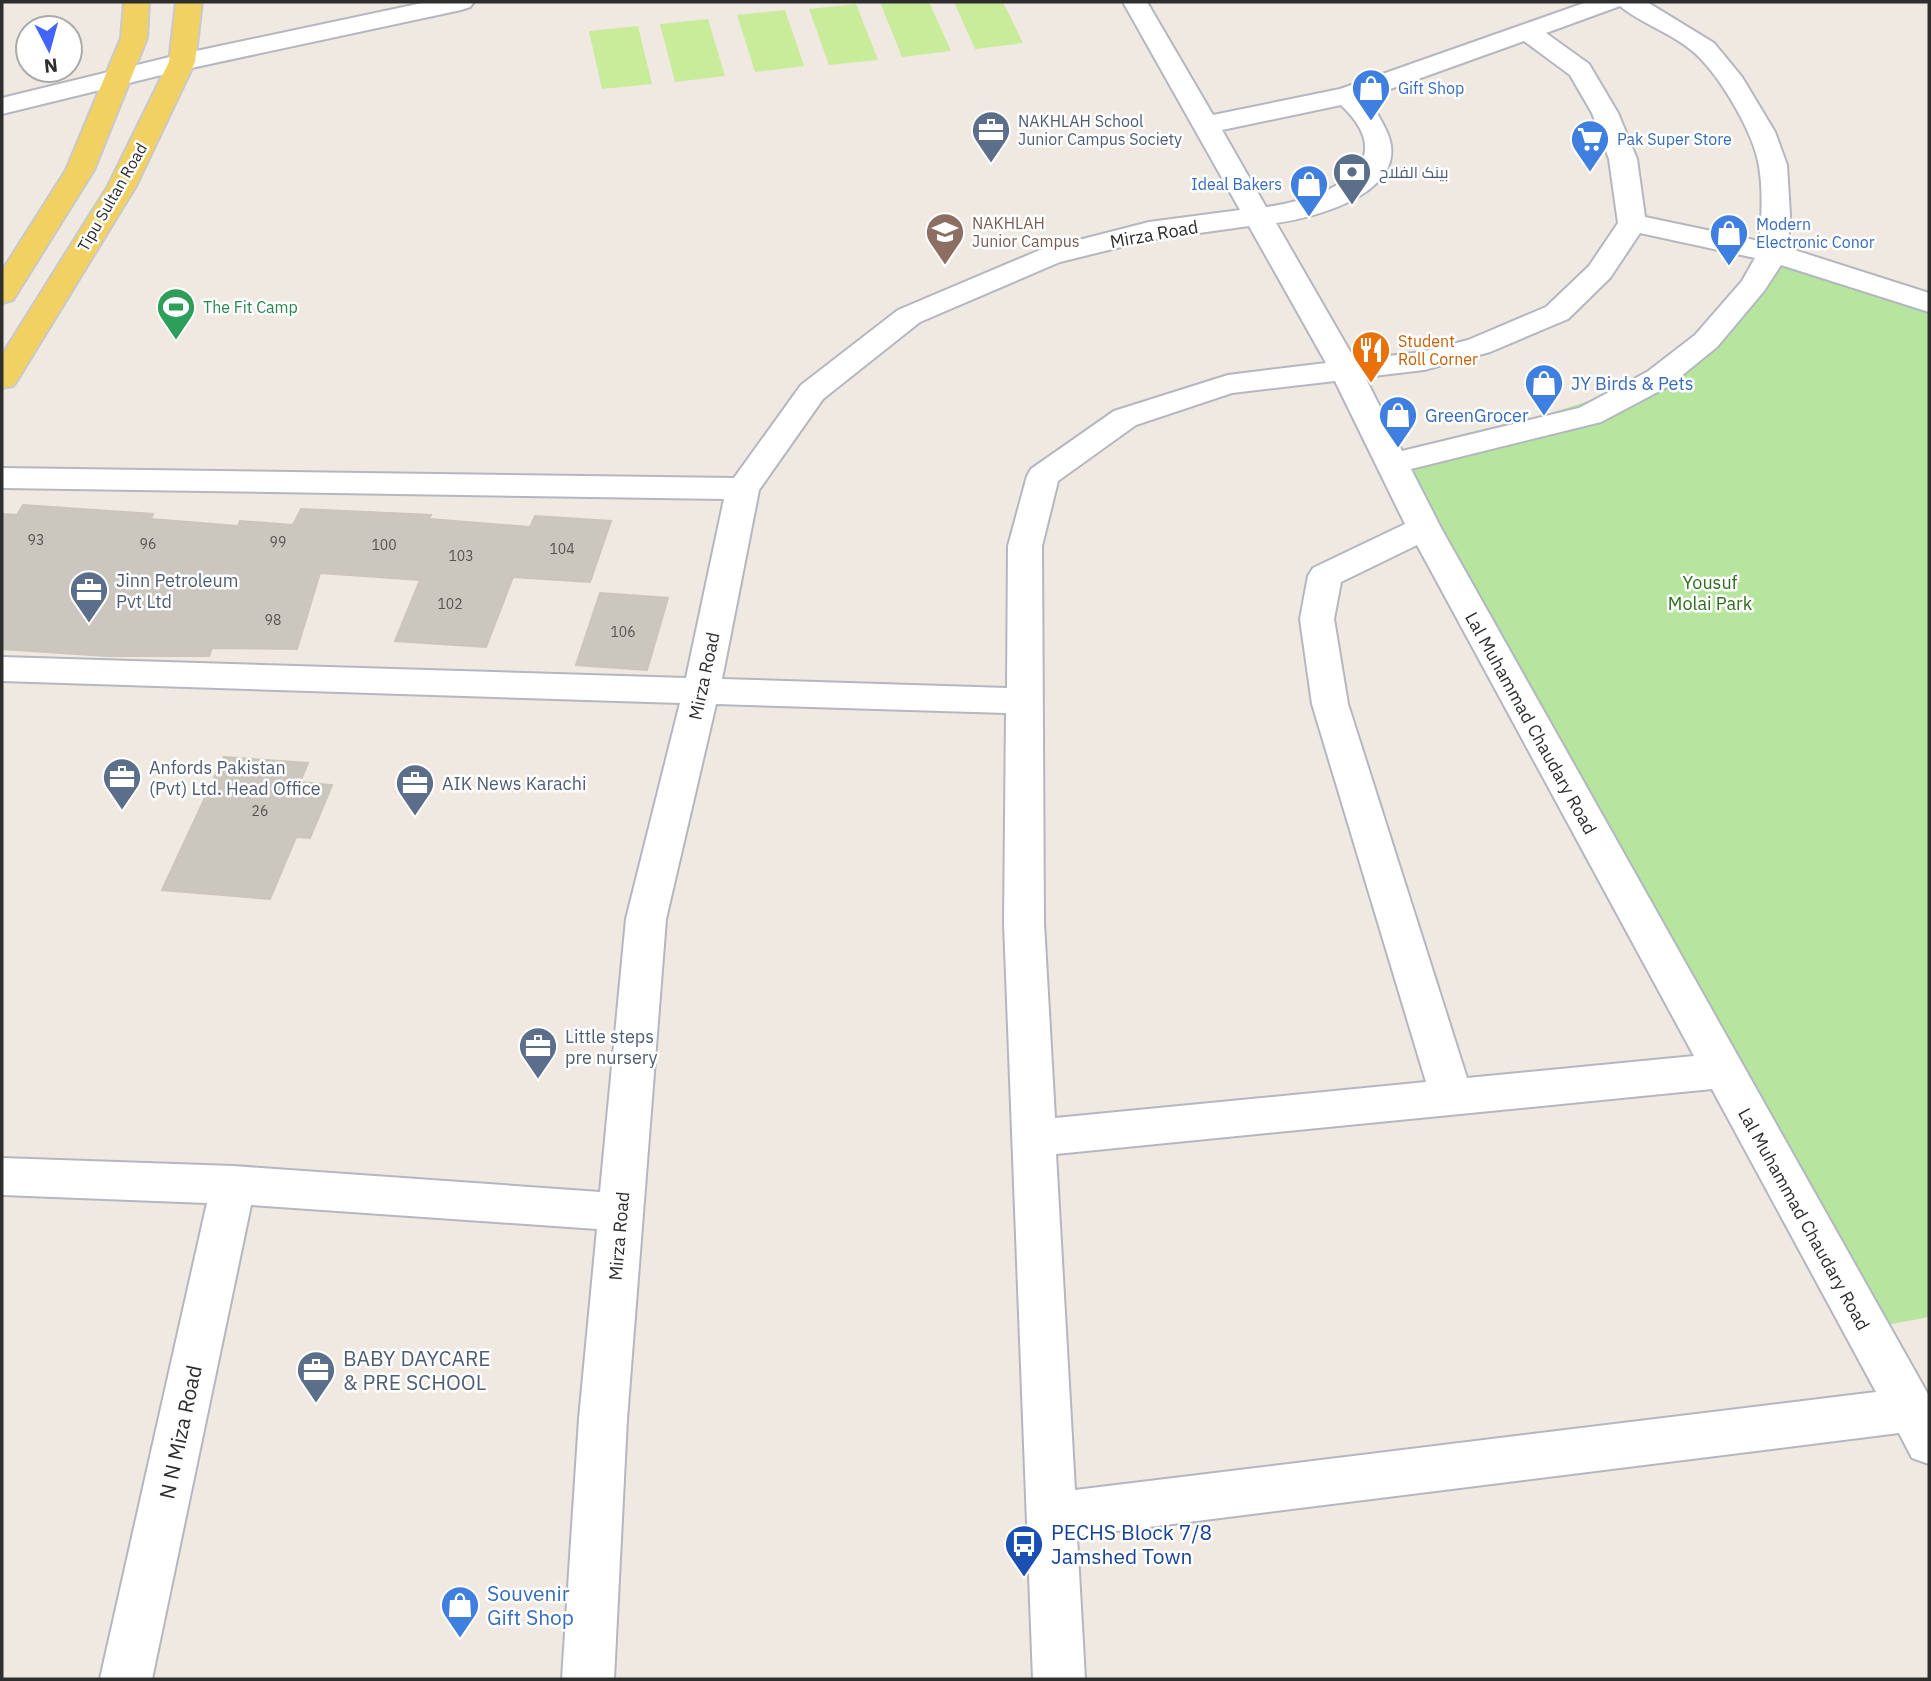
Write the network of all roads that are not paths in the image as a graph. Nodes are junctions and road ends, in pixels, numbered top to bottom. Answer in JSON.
{"nodes":[{"id":1,"x":136,"y":2,"type":"edge"},
{"id":2,"x":189,"y":2,"type":"edge"},
{"id":3,"x":461,"y":2,"type":"edge"},
{"id":4,"x":1135,"y":2,"type":"edge"},
{"id":5,"x":1610,"y":2,"type":"edge"},
{"id":6,"x":1630,"y":2,"type":"edge"},
{"id":7,"x":1528,"y":32,"type":"junction"},
{"id":8,"x":182,"y":62,"type":"junction"},
{"id":9,"x":117,"y":77,"type":"junction"},
{"id":10,"x":1347,"y":96,"type":"junction"},
{"id":11,"x":2,"y":106,"type":"edge"},
{"id":12,"x":1206,"y":125,"type":"junction"},
{"id":13,"x":1258,"y":217,"type":"junction"},
{"id":14,"x":1632,"y":223,"type":"junction"},
{"id":15,"x":1773,"y":253,"type":"junction"},
{"id":16,"x":2,"y":293,"type":"edge"},
{"id":17,"x":1929,"y":303,"type":"edge"},
{"id":18,"x":1346,"y":371,"type":"junction"},
{"id":19,"x":2,"y":379,"type":"edge"},
{"id":20,"x":1392,"y":464,"type":"junction"},
{"id":21,"x":2,"y":478,"type":"edge"},
{"id":22,"x":743,"y":489,"type":"junction"},
{"id":23,"x":1424,"y":528,"type":"junction"},
{"id":24,"x":2,"y":669,"type":"edge"},
{"id":25,"x":701,"y":692,"type":"junction"},
{"id":26,"x":1025,"y":701,"type":"junction"},
{"id":27,"x":1722,"y":1071,"type":"junction"},
{"id":28,"x":1452,"y":1098,"type":"junction"},
{"id":29,"x":1034,"y":1138,"type":"junction"},
{"id":30,"x":2,"y":1176,"type":"edge"},
{"id":31,"x":233,"y":1185,"type":"junction"},
{"id":32,"x":621,"y":1212,"type":"junction"},
{"id":33,"x":1919,"y":1426,"type":"edge"},
{"id":34,"x":1051,"y":1516,"type":"junction"},
{"id":35,"x":126,"y":1679,"type":"edge"},
{"id":36,"x":588,"y":1679,"type":"edge"},
{"id":37,"x":1059,"y":1679,"type":"edge"}],
"edges":[{"from":1,"to":9,"type":"main road"},
{"from":2,"to":8,"type":"main road","name":"Tipu Sultan Road"},
{"from":3,"to":8,"type":"street"},
{"from":4,"to":12,"type":"street","name":"Lal Muhammad Chaudary Road"},
{"from":5,"to":7,"type":"street"},
{"from":6,"to":15,"type":"street"},
{"from":7,"to":10,"type":"street"},
{"from":7,"to":14,"type":"street"},
{"from":8,"to":9,"type":"street"},
{"from":8,"to":19,"type":"main road","name":"Tipu Sultan Road"},
{"from":9,"to":11,"type":"street"},
{"from":9,"to":16,"type":"main road"},
{"from":10,"to":12,"type":"street"},
{"from":10,"to":13,"type":"street","name":"Mirza Road"},
{"from":12,"to":13,"type":"street","name":"Lal Muhammad Chaudary Road"},
{"from":13,"to":18,"type":"street","name":"Lal Muhammad Chaudary Road"},
{"from":13,"to":22,"type":"street","name":"Mirza Road"},
{"from":14,"to":15,"type":"street"},
{"from":14,"to":18,"type":"street"},
{"from":15,"to":17,"type":"street"},
{"from":15,"to":20,"type":"street"},
{"from":18,"to":20,"type":"street","name":"Lal Muhammad Chaudary Road"},
{"from":18,"to":26,"type":"street"},
{"from":20,"to":23,"type":"street","name":"Lal Muhammad Chaudary Road"},
{"from":21,"to":22,"type":"street"},
{"from":22,"to":25,"type":"street","name":"Mirza Road"},
{"from":23,"to":27,"type":"street","name":"Lal Muhammad Chaudary Road"},
{"from":23,"to":28,"type":"street"},
{"from":24,"to":25,"type":"street"},
{"from":25,"to":26,"type":"street"},
{"from":25,"to":32,"type":"street","name":"Mirza Road"},
{"from":26,"to":29,"type":"street"},
{"from":27,"to":28,"type":"street"},
{"from":27,"to":33,"type":"street","name":"Lal Muhammad Chaudary Road"},
{"from":28,"to":29,"type":"street"},
{"from":29,"to":34,"type":"street"},
{"from":30,"to":31,"type":"street"},
{"from":31,"to":32,"type":"street"},
{"from":31,"to":35,"type":"street","name":"N N Miza Road"},
{"from":32,"to":36,"type":"street","name":"Mirza Road"},
{"from":33,"to":34,"type":"street"},
{"from":34,"to":37,"type":"street"}]}
